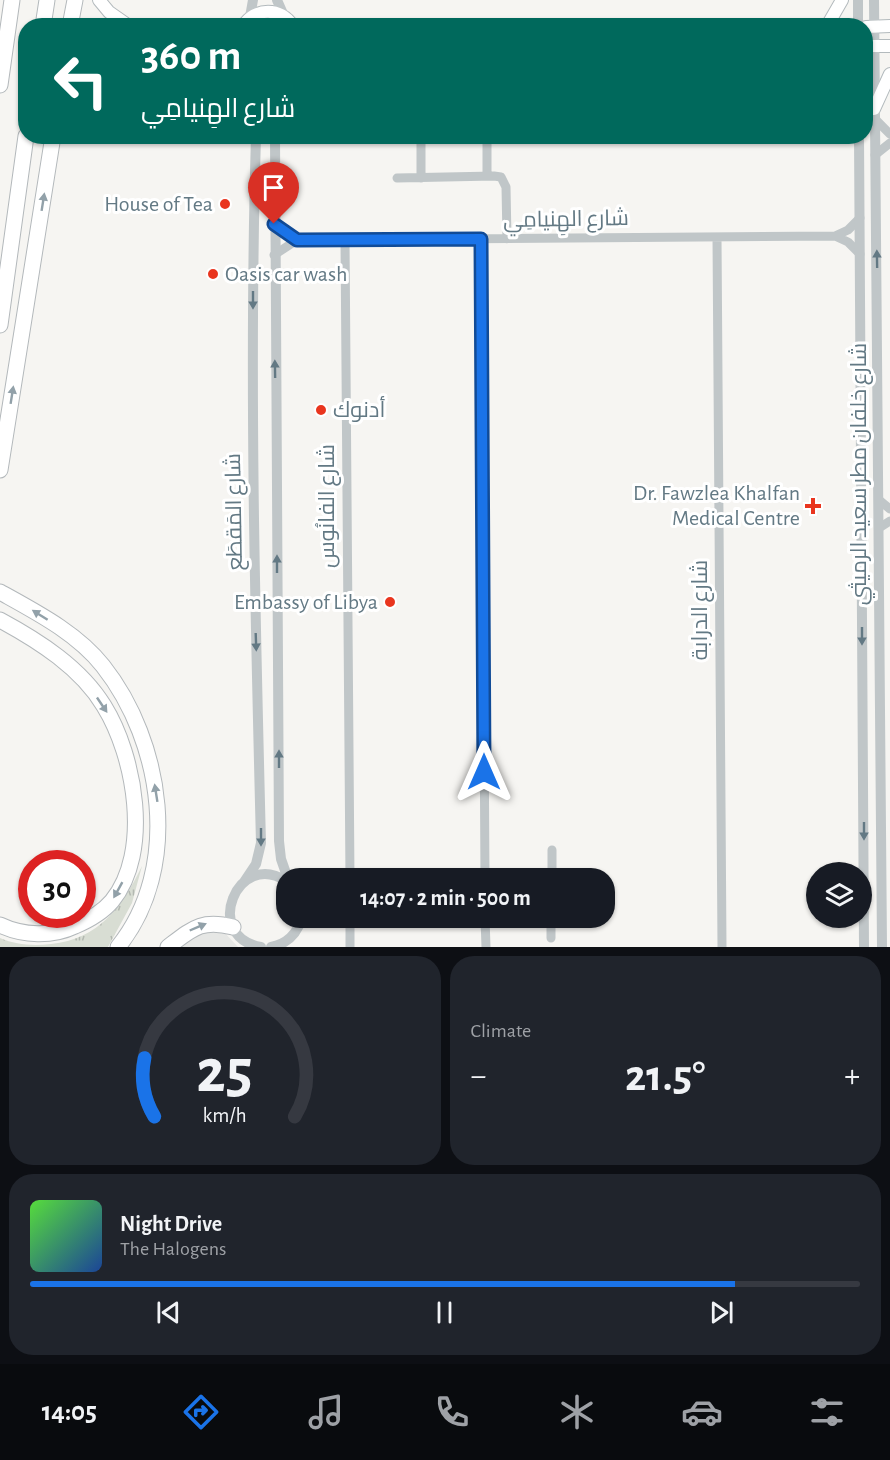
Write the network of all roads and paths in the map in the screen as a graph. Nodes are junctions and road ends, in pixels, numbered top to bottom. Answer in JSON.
{"nodes":[{"id":1,"x":12,"y":0,"type":"edge"},
{"id":2,"x":47,"y":0,"type":"edge"},
{"id":3,"x":75,"y":0,"type":"edge"},
{"id":4,"x":99,"y":0,"type":"edge"},
{"id":5,"x":253,"y":0,"type":"edge"},
{"id":6,"x":277,"y":0,"type":"edge"},
{"id":7,"x":843,"y":0,"type":"edge"},
{"id":8,"x":858,"y":0,"type":"edge"},
{"id":9,"x":874,"y":0,"type":"edge"},
{"id":10,"x":44,"y":18,"type":"edge"},
{"id":11,"x":72,"y":18,"type":"edge"},
{"id":12,"x":118,"y":18,"type":"edge"},
{"id":13,"x":246,"y":18,"type":"edge"},
{"id":14,"x":252,"y":18,"type":"edge"},
{"id":15,"x":282,"y":18,"type":"edge"},
{"id":16,"x":288,"y":18,"type":"edge"},
{"id":17,"x":832,"y":18,"type":"edge"},
{"id":18,"x":858,"y":18,"type":"edge"},
{"id":19,"x":871,"y":18,"type":"edge"},
{"id":20,"x":873,"y":26,"type":"edge"},
{"id":21,"x":890,"y":26,"type":"edge"},
{"id":22,"x":873,"y":46,"type":"edge"},
{"id":23,"x":890,"y":46,"type":"edge"},
{"id":24,"x":890,"y":74,"type":"edge"},
{"id":25,"x":0,"y":85,"type":"edge"},
{"id":26,"x":873,"y":100,"type":"edge"},
{"id":27,"x":874,"y":114,"type":"junction"},
{"id":28,"x":890,"y":134,"type":"edge"},
{"id":29,"x":890,"y":143,"type":"edge"},
{"id":30,"x":25,"y":144,"type":"edge"},
{"id":31,"x":52,"y":144,"type":"edge"},
{"id":32,"x":57,"y":144,"type":"edge"},
{"id":33,"x":256,"y":144,"type":"edge"},
{"id":34,"x":274,"y":144,"type":"edge"},
{"id":35,"x":421,"y":144,"type":"edge"},
{"id":36,"x":487,"y":144,"type":"edge"},
{"id":37,"x":859,"y":144,"type":"edge"},
{"id":38,"x":875,"y":155,"type":"junction"},
{"id":39,"x":48,"y":171,"type":"junction"},
{"id":40,"x":487,"y":176,"type":"junction"},
{"id":41,"x":397,"y":178,"type":"dead end"},
{"id":42,"x":421,"y":178,"type":"junction"},
{"id":43,"x":860,"y":218,"type":"junction"},
{"id":44,"x":274,"y":224,"type":"junction"},
{"id":45,"x":835,"y":236,"type":"junction"},
{"id":46,"x":717,"y":237,"type":"junction"},
{"id":47,"x":481,"y":239,"type":"junction"},
{"id":48,"x":507,"y":239,"type":"junction"},
{"id":49,"x":297,"y":240,"type":"junction"},
{"id":50,"x":345,"y":240,"type":"junction"},
{"id":51,"x":860,"y":254,"type":"junction"},
{"id":52,"x":274,"y":255,"type":"junction"},
{"id":53,"x":860,"y":299,"type":"junction"},
{"id":54,"x":878,"y":299,"type":"junction"},
{"id":55,"x":0,"y":325,"type":"edge"},
{"id":56,"x":0,"y":470,"type":"edge"},
{"id":57,"x":879,"y":500,"type":"junction"},
{"id":58,"x":890,"y":509,"type":"edge"},
{"id":59,"x":890,"y":521,"type":"edge"},
{"id":60,"x":879,"y":528,"type":"junction"},
{"id":61,"x":0,"y":592,"type":"edge"},
{"id":62,"x":0,"y":620,"type":"edge"},
{"id":63,"x":552,"y":850,"type":"dead end"},
{"id":64,"x":284,"y":868,"type":"edge"},
{"id":65,"x":350,"y":868,"type":"edge"},
{"id":66,"x":485,"y":868,"type":"edge"},
{"id":67,"x":552,"y":868,"type":"edge"},
{"id":68,"x":276,"y":876,"type":"edge"},
{"id":69,"x":244,"y":882,"type":"junction"},
{"id":70,"x":0,"y":925,"type":"edge"},
{"id":71,"x":298,"y":928,"type":"edge"},
{"id":72,"x":350,"y":928,"type":"edge"},
{"id":73,"x":485,"y":928,"type":"edge"},
{"id":74,"x":552,"y":928,"type":"edge"},
{"id":75,"x":236,"y":931,"type":"junction"},
{"id":76,"x":551,"y":938,"type":"dead end"},
{"id":77,"x":283,"y":945,"type":"edge"},
{"id":78,"x":117,"y":947,"type":"edge"},
{"id":79,"x":168,"y":947,"type":"edge"},
{"id":80,"x":244,"y":947,"type":"edge"},
{"id":81,"x":261,"y":947,"type":"edge"},
{"id":82,"x":271,"y":947,"type":"edge"},
{"id":83,"x":350,"y":947,"type":"edge"},
{"id":84,"x":486,"y":947,"type":"edge"},
{"id":85,"x":722,"y":947,"type":"edge"},
{"id":86,"x":864,"y":947,"type":"edge"},
{"id":87,"x":882,"y":947,"type":"edge"}],
"edges":[{"from":1,"to":25,"type":"highway"},
{"from":2,"to":10,"type":"highway"},
{"from":3,"to":11,"type":"highway"},
{"from":4,"to":12,"type":"main road"},
{"from":5,"to":13,"type":"street"},
{"from":6,"to":16,"type":"street"},
{"from":7,"to":17,"type":"main road"},
{"from":8,"to":18,"type":"street"},
{"from":9,"to":19,"type":"street","name":"شارع خلفان مطر سعيد الرميثي"},
{"from":14,"to":15,"type":"main road"},
{"from":20,"to":21,"type":"main road"},
{"from":22,"to":23,"type":"main road"},
{"from":24,"to":27,"type":"main road"},
{"from":26,"to":27,"type":"street","name":"شارع خلفان مطر سعيد الرميثي"},
{"from":27,"to":28,"type":"street"},
{"from":27,"to":38,"type":"street","name":"شارع خلفان مطر سعيد الرميثي"},
{"from":29,"to":38,"type":"street"},
{"from":30,"to":55,"type":"highway"},
{"from":31,"to":39,"type":"highway"},
{"from":32,"to":39,"type":"main road"},
{"from":33,"to":69,"type":"street","name":"شارع المَقطَع","one_way":true},
{"from":34,"to":44,"type":"street","name":"شارع المَقطَع"},
{"from":35,"to":42,"type":"street"},
{"from":36,"to":40,"type":"street"},
{"from":37,"to":43,"type":"street","name":"شارع خلفان مطر سعيد الرميثي"},
{"from":54,"to":38,"type":"street","name":"شارع خلفان مطر سعيد الرميثي","one_way":true},
{"from":56,"to":39,"type":"highway","one_way":true},
{"from":40,"to":42,"type":"street"},
{"from":40,"to":48,"type":"street"},
{"from":41,"to":42,"type":"street"},
{"from":43,"to":45,"type":"street"},
{"from":43,"to":51,"type":"street","name":"شارع خلفان مطر سعيد الرميثي"},
{"from":44,"to":49,"type":"street"},
{"from":44,"to":52,"type":"street","name":"شارع المَقطَع"},
{"from":45,"to":46,"type":"street","name":"شارع الهِنيامِي"},
{"from":45,"to":51,"type":"street"},
{"from":46,"to":48,"type":"street","name":"شارع الهِنيامِي"},
{"from":46,"to":85,"type":"street","name":"شارع الدرابة"},
{"from":47,"to":48,"type":"street","name":"شارع الهِنيامِي"},
{"from":47,"to":50,"type":"street","name":"شارع الهِنيامِي"},
{"from":47,"to":66,"type":"street"},
{"from":49,"to":50,"type":"street","name":"شارع الهِنيامِي"},
{"from":49,"to":52,"type":"street"},
{"from":50,"to":65,"type":"street","name":"شارع الفانُوس"},
{"from":51,"to":53,"type":"street","name":"شارع خلفان مطر سعيد الرميثي"},
{"from":64,"to":52,"type":"street","name":"شارع المَقطَع","one_way":true},
{"from":53,"to":54,"type":"street"},
{"from":53,"to":86,"type":"street","name":"شارع خلفان مطر سعيد الرميثي","one_way":true},
{"from":54,"to":57,"type":"street","name":"شارع خلفان مطر سعيد الرميثي"},
{"from":57,"to":58,"type":"street"},
{"from":57,"to":60,"type":"street","name":"شارع خلفان مطر سعيد الرميثي"},
{"from":59,"to":60,"type":"street"},
{"from":60,"to":87,"type":"street","name":"شارع خلفان مطر سعيد الرميثي"},
{"from":78,"to":61,"type":"highway","one_way":true},
{"from":62,"to":70,"type":"highway","one_way":true},
{"from":63,"to":67,"type":"street"},
{"from":68,"to":69,"type":"street"},
{"from":69,"to":75,"type":"street","name":"شارع المَقطَع"},
{"from":71,"to":77,"type":"street"},
{"from":72,"to":83,"type":"street"},
{"from":73,"to":84,"type":"street"},
{"from":74,"to":76,"type":"street"},
{"from":79,"to":75,"type":"highway","one_way":true},
{"from":75,"to":80,"type":"street"},
{"from":75,"to":81,"type":"street"},
{"from":77,"to":82,"type":"street"}]}
